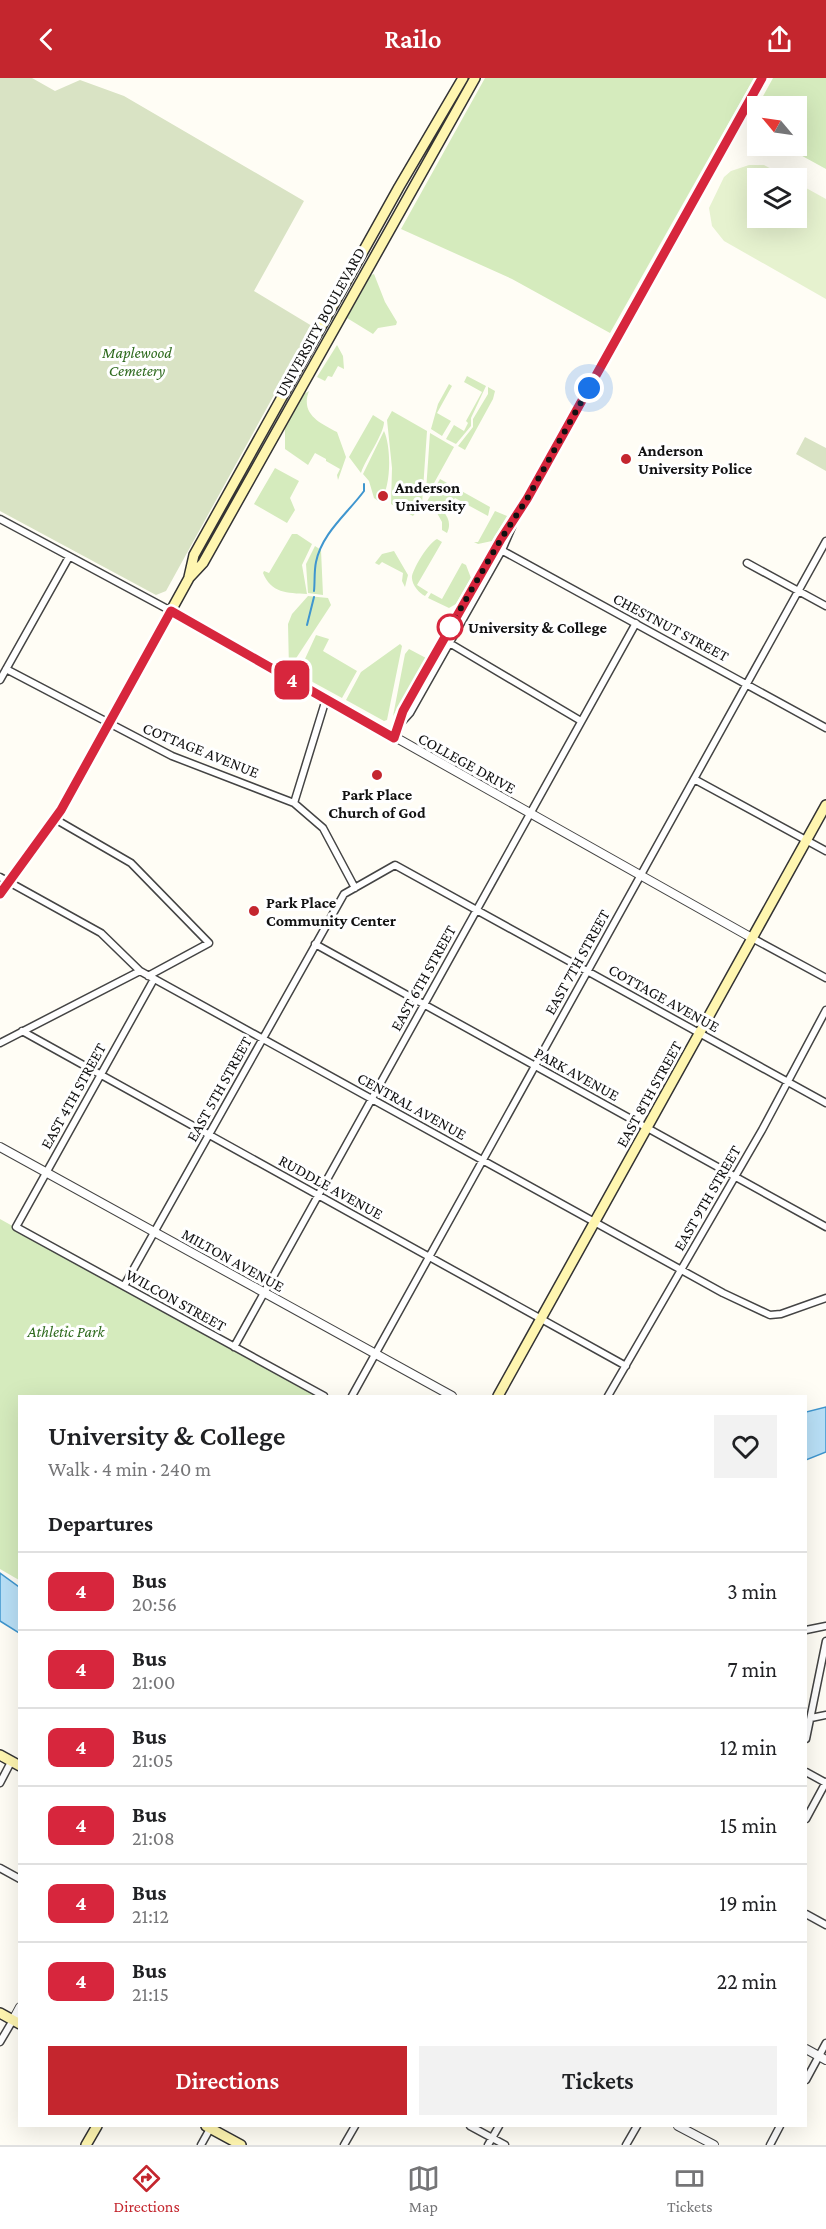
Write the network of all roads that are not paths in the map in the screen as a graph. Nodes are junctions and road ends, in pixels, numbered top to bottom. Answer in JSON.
{"nodes":[{"id":1,"x":464,"y":78,"type":"edge"},
{"id":2,"x":475,"y":78,"type":"edge"},
{"id":3,"x":762,"y":78,"type":"edge"},
{"id":4,"x":331,"y":323,"type":"junction"},
{"id":5,"x":517,"y":515,"type":"junction"},
{"id":6,"x":0,"y":519,"type":"edge"},
{"id":7,"x":208,"y":532,"type":"junction"},
{"id":8,"x":217,"y":537,"type":"junction"},
{"id":9,"x":826,"y":541,"type":"edge"},
{"id":10,"x":503,"y":551,"type":"dead end"},
{"id":11,"x":69,"y":557,"type":"junction"},
{"id":12,"x":747,"y":563,"type":"dead end"},
{"id":13,"x":189,"y":578,"type":"junction"},
{"id":14,"x":798,"y":591,"type":"junction"},
{"id":15,"x":826,"y":606,"type":"edge"},
{"id":16,"x":171,"y":611,"type":"junction"},
{"id":17,"x":636,"y":622,"type":"junction"},
{"id":18,"x":443,"y":639,"type":"junction"},
{"id":19,"x":450,"y":643,"type":"junction"},
{"id":20,"x":6,"y":669,"type":"junction"},
{"id":21,"x":0,"y":680,"type":"edge"},
{"id":22,"x":747,"y":684,"type":"junction"},
{"id":23,"x":326,"y":699,"type":"junction"},
{"id":24,"x":581,"y":721,"type":"junction"},
{"id":25,"x":400,"y":724,"type":"junction"},
{"id":26,"x":110,"y":726,"type":"junction"},
{"id":27,"x":826,"y":728,"type":"edge"},
{"id":28,"x":394,"y":738,"type":"junction"},
{"id":29,"x":694,"y":779,"type":"junction"},
{"id":30,"x":294,"y":803,"type":"junction"},
{"id":31,"x":826,"y":806,"type":"edge"},
{"id":32,"x":530,"y":814,"type":"junction"},
{"id":33,"x":55,"y":819,"type":"junction"},
{"id":34,"x":806,"y":840,"type":"junction"},
{"id":35,"x":826,"y":851,"type":"edge"},
{"id":36,"x":395,"y":865,"type":"joint"},
{"id":37,"x":641,"y":875,"type":"junction"},
{"id":38,"x":4,"y":879,"type":"edge"},
{"id":39,"x":355,"y":888,"type":"junction"},
{"id":40,"x":0,"y":894,"type":"edge"},
{"id":41,"x":476,"y":910,"type":"junction"},
{"id":42,"x":752,"y":938,"type":"junction"},
{"id":43,"x":315,"y":944,"type":"junction"},
{"id":44,"x":140,"y":971,"type":"junction"},
{"id":45,"x":587,"y":971,"type":"junction"},
{"id":46,"x":151,"y":978,"type":"junction"},
{"id":47,"x":826,"y":978,"type":"edge"},
{"id":48,"x":423,"y":1005,"type":"junction"},
{"id":49,"x":826,"y":1010,"type":"edge"},
{"id":50,"x":22,"y":1031,"type":"junction"},
{"id":51,"x":700,"y":1034,"type":"junction"},
{"id":52,"x":262,"y":1040,"type":"junction"},
{"id":53,"x":0,"y":1042,"type":"edge"},
{"id":54,"x":535,"y":1066,"type":"junction"},
{"id":55,"x":101,"y":1074,"type":"junction"},
{"id":56,"x":787,"y":1082,"type":"junction"},
{"id":57,"x":371,"y":1099,"type":"junction"},
{"id":58,"x":826,"y":1103,"type":"edge"},
{"id":59,"x":648,"y":1128,"type":"junction"},
{"id":60,"x":209,"y":1134,"type":"junction"},
{"id":61,"x":0,"y":1148,"type":"edge"},
{"id":62,"x":483,"y":1160,"type":"junction"},
{"id":63,"x":46,"y":1173,"type":"junction"},
{"id":64,"x":735,"y":1176,"type":"junction"},
{"id":65,"x":318,"y":1195,"type":"junction"},
{"id":66,"x":595,"y":1223,"type":"junction"},
{"id":67,"x":16,"y":1227,"type":"joint"},
{"id":68,"x":826,"y":1227,"type":"edge"},
{"id":69,"x":154,"y":1232,"type":"junction"},
{"id":70,"x":429,"y":1257,"type":"junction"},
{"id":71,"x":681,"y":1271,"type":"junction"},
{"id":72,"x":124,"y":1286,"type":"junction"},
{"id":73,"x":264,"y":1293,"type":"junction"},
{"id":74,"x":826,"y":1298,"type":"edge"},
{"id":75,"x":542,"y":1319,"type":"junction"},
{"id":76,"x":234,"y":1347,"type":"junction"},
{"id":77,"x":375,"y":1354,"type":"junction"},
{"id":78,"x":626,"y":1366,"type":"junction"},
{"id":79,"x":322,"y":1395,"type":"edge"},
{"id":80,"x":353,"y":1395,"type":"edge"},
{"id":81,"x":450,"y":1395,"type":"edge"},
{"id":82,"x":499,"y":1395,"type":"edge"},
{"id":83,"x":609,"y":1395,"type":"edge"},
{"id":84,"x":826,"y":1626,"type":"edge"},
{"id":85,"x":807,"y":1630,"type":"edge"},
{"id":86,"x":826,"y":1641,"type":"edge"},
{"id":87,"x":826,"y":1715,"type":"edge"},
{"id":88,"x":811,"y":1718,"type":"junction"},
{"id":89,"x":807,"y":1735,"type":"edge"},
{"id":90,"x":0,"y":1755,"type":"edge"},
{"id":91,"x":15,"y":1764,"type":"edge"},
{"id":92,"x":807,"y":1772,"type":"edge"},
{"id":93,"x":826,"y":1782,"type":"edge"},
{"id":94,"x":0,"y":1783,"type":"edge"},
{"id":95,"x":807,"y":1817,"type":"edge"},
{"id":96,"x":0,"y":1868,"type":"edge"},
{"id":97,"x":18,"y":1878,"type":"edge"},
{"id":98,"x":807,"y":1915,"type":"edge"},
{"id":99,"x":826,"y":1925,"type":"edge"},
{"id":100,"x":0,"y":2013,"type":"edge"},
{"id":101,"x":16,"y":2022,"type":"edge"},
{"id":102,"x":0,"y":2042,"type":"edge"},
{"id":103,"x":826,"y":2043,"type":"edge"},
{"id":104,"x":807,"y":2050,"type":"edge"},
{"id":105,"x":823,"y":2058,"type":"edge"},
{"id":106,"x":807,"y":2079,"type":"edge"},
{"id":107,"x":96,"y":2127,"type":"edge"},
{"id":108,"x":209,"y":2127,"type":"edge"},
{"id":109,"x":211,"y":2127,"type":"edge"},
{"id":110,"x":354,"y":2127,"type":"edge"},
{"id":111,"x":472,"y":2127,"type":"edge"},
{"id":112,"x":498,"y":2127,"type":"edge"},
{"id":113,"x":636,"y":2127,"type":"edge"},
{"id":114,"x":680,"y":2127,"type":"edge"},
{"id":115,"x":779,"y":2127,"type":"edge"},
{"id":116,"x":492,"y":2138,"type":"junction"},
{"id":117,"x":86,"y":2145,"type":"edge"},
{"id":118,"x":201,"y":2145,"type":"edge"},
{"id":119,"x":241,"y":2145,"type":"edge"},
{"id":120,"x":344,"y":2145,"type":"edge"},
{"id":121,"x":488,"y":2145,"type":"edge"},
{"id":122,"x":505,"y":2145,"type":"edge"},
{"id":123,"x":626,"y":2145,"type":"edge"},
{"id":124,"x":714,"y":2145,"type":"edge"},
{"id":125,"x":770,"y":2145,"type":"edge"}],
"edges":[{"from":1,"to":4,"type":"main road","name":"UNIVERSITY BOULEVARD"},
{"from":2,"to":4,"type":"main road","name":"UNIVERSITY BOULEVARD"},
{"from":3,"to":5,"type":"street"},
{"from":4,"to":7,"type":"main road","name":"UNIVERSITY BOULEVARD"},
{"from":4,"to":8,"type":"main road","name":"UNIVERSITY BOULEVARD"},
{"from":5,"to":18,"type":"street"},
{"from":5,"to":19,"type":"street"},
{"from":6,"to":11,"type":"street","name":"COLLEGE DRIVE"},
{"from":7,"to":8,"type":"street"},
{"from":7,"to":13,"type":"main road","name":"UNIVERSITY BOULEVARD"},
{"from":8,"to":13,"type":"main road","name":"UNIVERSITY BOULEVARD"},
{"from":9,"to":14,"type":"street","name":"EAST 7TH STREET"},
{"from":10,"to":17,"type":"street","name":"CHESTNUT STREET"},
{"from":11,"to":16,"type":"street","name":"COLLEGE DRIVE"},
{"from":11,"to":20,"type":"street"},
{"from":12,"to":14,"type":"street"},
{"from":13,"to":16,"type":"main road","name":"UNIVERSITY BOULEVARD"},
{"from":14,"to":15,"type":"street"},
{"from":14,"to":22,"type":"street","name":"EAST 7TH STREET"},
{"from":16,"to":23,"type":"street","name":"COLLEGE DRIVE"},
{"from":16,"to":26,"type":"main road","name":"UNIVERSITY BOULEVARD"},
{"from":17,"to":22,"type":"street","name":"CHESTNUT STREET"},
{"from":17,"to":24,"type":"street","name":"EAST 6TH STREET"},
{"from":18,"to":19,"type":"street"},
{"from":18,"to":25,"type":"street"},
{"from":19,"to":24,"type":"street"},
{"from":19,"to":25,"type":"street"},
{"from":20,"to":21,"type":"street"},
{"from":20,"to":26,"type":"street","name":"COTTAGE AVENUE"},
{"from":22,"to":27,"type":"street","name":"CHESTNUT STREET"},
{"from":22,"to":29,"type":"street","name":"EAST 7TH STREET"},
{"from":23,"to":28,"type":"street","name":"COLLEGE DRIVE"},
{"from":23,"to":30,"type":"street"},
{"from":24,"to":32,"type":"street","name":"EAST 6TH STREET"},
{"from":25,"to":28,"type":"street"},
{"from":26,"to":30,"type":"street","name":"COTTAGE AVENUE"},
{"from":26,"to":33,"type":"main road","name":"UNIVERSITY BOULEVARD"},
{"from":28,"to":32,"type":"street","name":"COLLEGE DRIVE"},
{"from":29,"to":34,"type":"street"},
{"from":29,"to":37,"type":"street","name":"EAST 7TH STREET"},
{"from":30,"to":39,"type":"street","name":"COTTAGE AVENUE"},
{"from":31,"to":34,"type":"main road","name":"EAST 8TH STREET"},
{"from":32,"to":37,"type":"street","name":"COLLEGE DRIVE"},
{"from":32,"to":41,"type":"street","name":"EAST 6TH STREET"},
{"from":33,"to":38,"type":"main road","name":"UNIVERSITY BOULEVARD"},
{"from":33,"to":46,"type":"street"},
{"from":34,"to":35,"type":"street"},
{"from":34,"to":42,"type":"main road","name":"EAST 8TH STREET"},
{"from":36,"to":39,"type":"street","name":"EAST 5TH STREET"},
{"from":36,"to":41,"type":"street","name":"COTTAGE AVENUE"},
{"from":37,"to":42,"type":"street","name":"COLLEGE DRIVE"},
{"from":37,"to":45,"type":"street","name":"EAST 7TH STREET"},
{"from":38,"to":40,"type":"main road","name":"UNIVERSITY BOULEVARD"},
{"from":38,"to":44,"type":"street","name":"CENTRAL AVENUE"},
{"from":39,"to":43,"type":"street","name":"EAST 5TH STREET"},
{"from":41,"to":45,"type":"street","name":"COTTAGE AVENUE"},
{"from":41,"to":48,"type":"street","name":"EAST 6TH STREET"},
{"from":42,"to":47,"type":"street","name":"COLLEGE DRIVE"},
{"from":42,"to":51,"type":"main road","name":"EAST 8TH STREET"},
{"from":43,"to":48,"type":"street","name":"PARK AVENUE"},
{"from":43,"to":52,"type":"street","name":"EAST 5TH STREET"},
{"from":44,"to":46,"type":"street","name":"CENTRAL AVENUE"},
{"from":44,"to":50,"type":"street"},
{"from":45,"to":51,"type":"street","name":"COTTAGE AVENUE"},
{"from":45,"to":54,"type":"street","name":"EAST 7TH STREET"},
{"from":46,"to":52,"type":"street","name":"CENTRAL AVENUE"},
{"from":46,"to":55,"type":"street","name":"EAST 4TH STREET"},
{"from":48,"to":54,"type":"street","name":"PARK AVENUE"},
{"from":48,"to":57,"type":"street","name":"EAST 6TH STREET"},
{"from":49,"to":56,"type":"street","name":"EAST 9TH STREET"},
{"from":50,"to":53,"type":"street"},
{"from":50,"to":55,"type":"street","name":"RUDDLE AVENUE"},
{"from":51,"to":56,"type":"street","name":"COTTAGE AVENUE"},
{"from":51,"to":59,"type":"main road","name":"EAST 8TH STREET"},
{"from":52,"to":57,"type":"street","name":"CENTRAL AVENUE"},
{"from":52,"to":60,"type":"street","name":"EAST 5TH STREET"},
{"from":54,"to":59,"type":"street","name":"PARK AVENUE"},
{"from":54,"to":62,"type":"street","name":"EAST 7TH STREET"},
{"from":55,"to":60,"type":"street","name":"RUDDLE AVENUE"},
{"from":55,"to":63,"type":"street","name":"EAST 4TH STREET"},
{"from":56,"to":58,"type":"street","name":"COTTAGE AVENUE"},
{"from":56,"to":64,"type":"street","name":"EAST 9TH STREET"},
{"from":57,"to":62,"type":"street","name":"CENTRAL AVENUE"},
{"from":57,"to":65,"type":"street","name":"EAST 6TH STREET"},
{"from":59,"to":64,"type":"street","name":"PARK AVENUE"},
{"from":59,"to":66,"type":"main road","name":"EAST 8TH STREET"},
{"from":60,"to":65,"type":"street","name":"RUDDLE AVENUE"},
{"from":60,"to":69,"type":"street","name":"EAST 5TH STREET"},
{"from":61,"to":63,"type":"street","name":"MILTON AVENUE"},
{"from":62,"to":66,"type":"street","name":"CENTRAL AVENUE"},
{"from":62,"to":70,"type":"street","name":"EAST 7TH STREET"},
{"from":63,"to":67,"type":"street","name":"EAST 4TH STREET"},
{"from":63,"to":69,"type":"street","name":"MILTON AVENUE"},
{"from":64,"to":68,"type":"street","name":"PARK AVENUE"},
{"from":64,"to":71,"type":"street","name":"EAST 9TH STREET"},
{"from":65,"to":70,"type":"street","name":"RUDDLE AVENUE"},
{"from":65,"to":73,"type":"street","name":"EAST 6TH STREET"},
{"from":66,"to":71,"type":"street","name":"CENTRAL AVENUE"},
{"from":66,"to":75,"type":"main road","name":"EAST 8TH STREET"},
{"from":67,"to":72,"type":"street","name":"WILCON STREET"},
{"from":69,"to":72,"type":"street","name":"EAST 5TH STREET"},
{"from":69,"to":73,"type":"street","name":"MILTON AVENUE"},
{"from":70,"to":75,"type":"street","name":"RUDDLE AVENUE"},
{"from":70,"to":77,"type":"street","name":"EAST 7TH STREET"},
{"from":71,"to":74,"type":"street","name":"CENTRAL AVENUE"},
{"from":71,"to":78,"type":"street","name":"EAST 9TH STREET"},
{"from":72,"to":76,"type":"street","name":"WILCON STREET"},
{"from":73,"to":76,"type":"street","name":"EAST 6TH STREET"},
{"from":73,"to":77,"type":"street","name":"MILTON AVENUE"},
{"from":75,"to":78,"type":"street","name":"RUDDLE AVENUE"},
{"from":75,"to":82,"type":"main road","name":"EAST 8TH STREET"},
{"from":76,"to":79,"type":"street","name":"WILCON STREET"},
{"from":77,"to":80,"type":"street","name":"EAST 7TH STREET"},
{"from":77,"to":81,"type":"street","name":"MILTON AVENUE"},
{"from":78,"to":83,"type":"street","name":"EAST 9TH STREET"},
{"from":84,"to":85,"type":"street"},
{"from":86,"to":88,"type":"street"},
{"from":87,"to":88,"type":"street"},
{"from":88,"to":89,"type":"street"},
{"from":90,"to":91,"type":"main road"},
{"from":91,"to":94,"type":"street"},
{"from":92,"to":93,"type":"street"},
{"from":93,"to":95,"type":"street"},
{"from":96,"to":97,"type":"street"},
{"from":98,"to":99,"type":"street"},
{"from":100,"to":101,"type":"main road"},
{"from":101,"to":102,"type":"street"},
{"from":103,"to":105,"type":"street"},
{"from":104,"to":105,"type":"street"},
{"from":105,"to":106,"type":"street"},
{"from":107,"to":117,"type":"main road"},
{"from":108,"to":118,"type":"street"},
{"from":109,"to":119,"type":"main road"},
{"from":110,"to":120,"type":"street"},
{"from":111,"to":116,"type":"street"},
{"from":112,"to":116,"type":"street"},
{"from":113,"to":123,"type":"street"},
{"from":114,"to":124,"type":"street"},
{"from":115,"to":125,"type":"street"},
{"from":116,"to":121,"type":"street"},
{"from":116,"to":122,"type":"street"}]}
